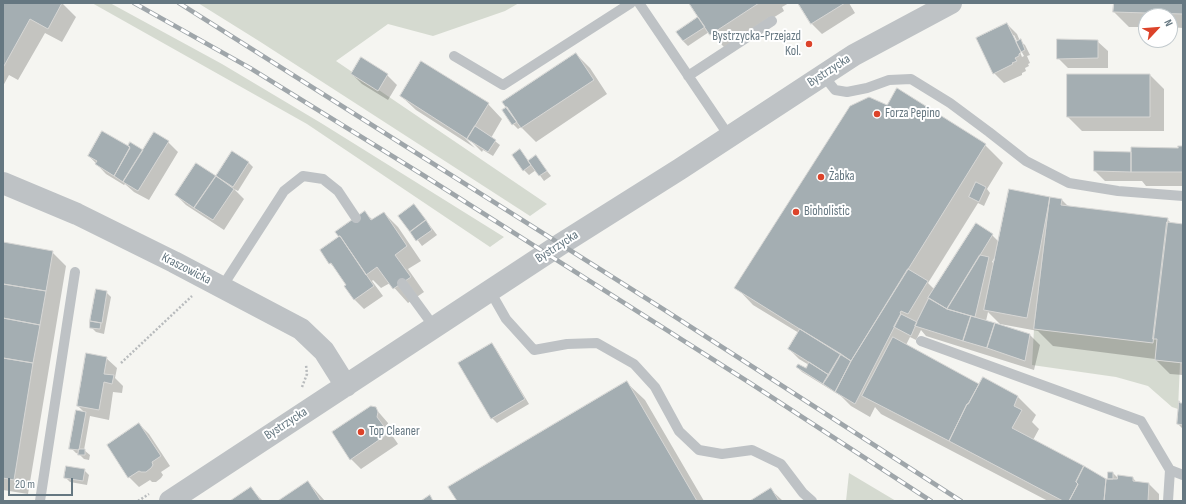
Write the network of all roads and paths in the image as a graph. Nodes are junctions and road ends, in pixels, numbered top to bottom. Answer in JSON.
{"nodes":[{"id":1,"x":631,"y":3,"type":"edge"},
{"id":2,"x":639,"y":3,"type":"edge"},
{"id":3,"x":944,"y":5,"type":"edge"},
{"id":4,"x":772,"y":21,"type":"dead end"},
{"id":5,"x":454,"y":56,"type":"dead end"},
{"id":6,"x":823,"y":75,"type":"junction"},
{"id":7,"x":688,"y":76,"type":"junction"},
{"id":8,"x":729,"y":136,"type":"junction"},
{"id":9,"x":3,"y":183,"type":"edge"},
{"id":10,"x":1183,"y":196,"type":"edge"},
{"id":11,"x":356,"y":218,"type":"dead end"},
{"id":12,"x":75,"y":272,"type":"dead end"},
{"id":13,"x":402,"y":283,"type":"dead end"},
{"id":14,"x":222,"y":287,"type":"junction"},
{"id":15,"x":490,"y":291,"type":"junction"},
{"id":16,"x":196,"y":293,"type":"dead end"},
{"id":17,"x":435,"y":328,"type":"junction"},
{"id":18,"x":921,"y":341,"type":"dead end"},
{"id":19,"x":121,"y":363,"type":"dead end"},
{"id":20,"x":346,"y":386,"type":"junction"},
{"id":21,"x":1170,"y":470,"type":"junction"},
{"id":22,"x":1183,"y":475,"type":"edge"},
{"id":23,"x":40,"y":501,"type":"edge"},
{"id":24,"x":170,"y":501,"type":"edge"},
{"id":25,"x":812,"y":501,"type":"edge"},
{"id":26,"x":1168,"y":501,"type":"edge"}],
"edges":[{"from":1,"to":5,"type":"lane"},
{"from":2,"to":7,"type":"lane"},
{"from":3,"to":6,"type":"street","name":"Bystrzycka"},
{"from":4,"to":7,"type":"lane"},
{"from":6,"to":8,"type":"street","name":"Bystrzycka"},
{"from":6,"to":10,"type":"lane"},
{"from":7,"to":8,"type":"lane"},
{"from":8,"to":15,"type":"street","name":"Bystrzycka"},
{"from":9,"to":14,"type":"street","name":"Kraszowicka"},
{"from":11,"to":14,"type":"lane"},
{"from":12,"to":23,"type":"lane"},
{"from":13,"to":17,"type":"lane"},
{"from":14,"to":20,"type":"street","name":"Kraszowicka"},
{"from":15,"to":17,"type":"street","name":"Bystrzycka"},
{"from":15,"to":25,"type":"lane"},
{"from":16,"to":19,"type":"path"},
{"from":17,"to":20,"type":"street","name":"Bystrzycka"},
{"from":18,"to":21,"type":"lane"},
{"from":20,"to":24,"type":"street","name":"Bystrzycka"},
{"from":21,"to":22,"type":"lane"},
{"from":21,"to":26,"type":"lane"}]}
